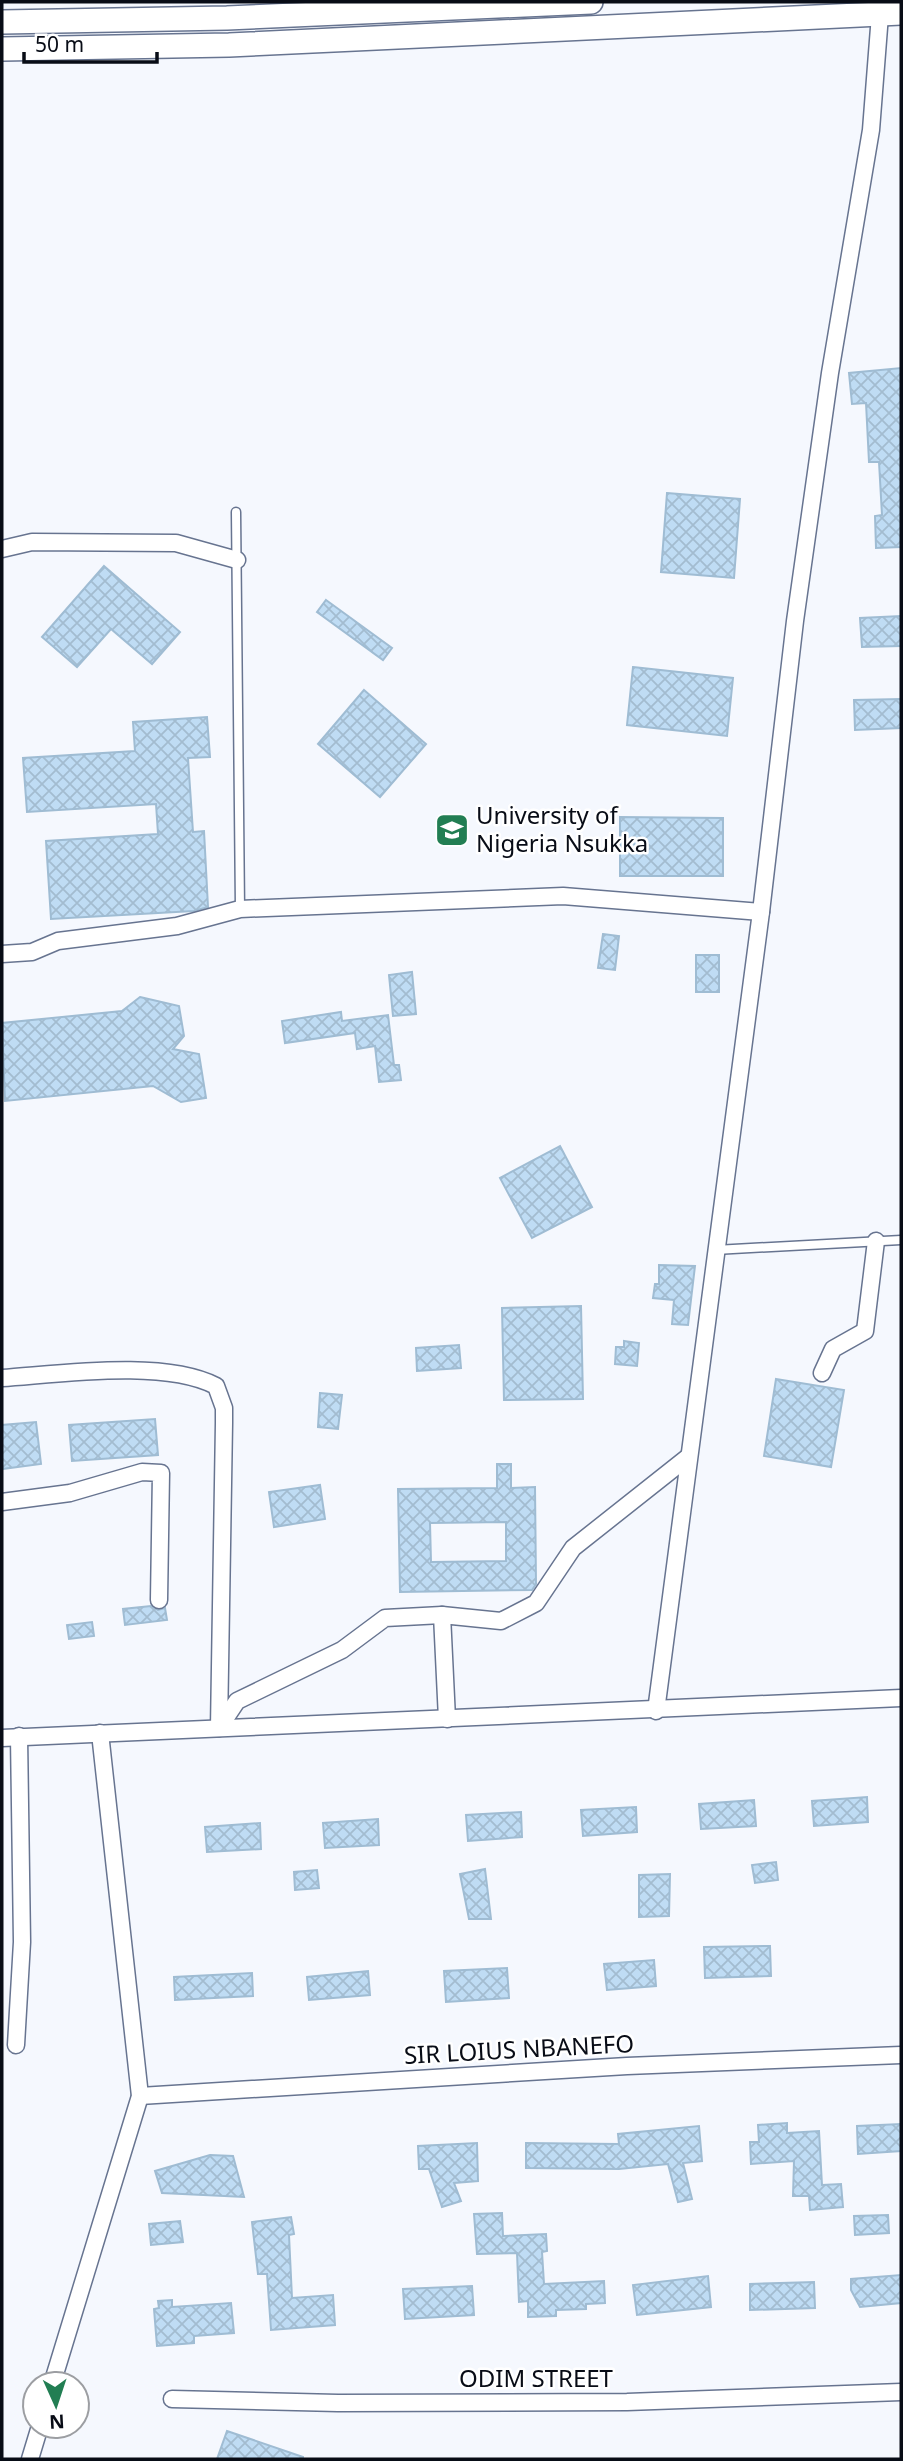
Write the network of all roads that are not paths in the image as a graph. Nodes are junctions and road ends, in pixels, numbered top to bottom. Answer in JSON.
{"nodes":[{"id":1,"x":591,"y":2,"type":"edge"},
{"id":2,"x":227,"y":10,"type":"edge"},
{"id":3,"x":888,"y":10,"type":"edge"},
{"id":4,"x":2,"y":22,"type":"edge"},
{"id":5,"x":229,"y":45,"type":"junction"},
{"id":6,"x":2,"y":49,"type":"edge"},
{"id":7,"x":236,"y":512,"type":"dead end"},
{"id":8,"x":2,"y":549,"type":"edge"},
{"id":9,"x":237,"y":559,"type":"junction"},
{"id":10,"x":240,"y":909,"type":"junction"},
{"id":11,"x":761,"y":912,"type":"junction"},
{"id":12,"x":2,"y":954,"type":"edge"},
{"id":13,"x":901,"y":1240,"type":"edge"},
{"id":14,"x":876,"y":1241,"type":"junction"},
{"id":15,"x":715,"y":1250,"type":"junction"},
{"id":16,"x":822,"y":1373,"type":"dead end"},
{"id":17,"x":2,"y":1378,"type":"edge"},
{"id":18,"x":688,"y":1457,"type":"junction"},
{"id":19,"x":2,"y":1502,"type":"edge"},
{"id":20,"x":159,"y":1600,"type":"dead end"},
{"id":21,"x":442,"y":1615,"type":"junction"},
{"id":22,"x":901,"y":1698,"type":"edge"},
{"id":23,"x":656,"y":1711,"type":"junction"},
{"id":24,"x":447,"y":1719,"type":"junction"},
{"id":25,"x":219,"y":1728,"type":"junction"},
{"id":26,"x":100,"y":1733,"type":"junction"},
{"id":27,"x":19,"y":1736,"type":"junction"},
{"id":28,"x":2,"y":1738,"type":"edge"},
{"id":29,"x":16,"y":2045,"type":"dead end"},
{"id":30,"x":901,"y":2055,"type":"edge"},
{"id":31,"x":140,"y":2096,"type":"junction"},
{"id":32,"x":56,"y":2370,"type":"edge"},
{"id":33,"x":901,"y":2392,"type":"edge"},
{"id":34,"x":172,"y":2399,"type":"dead end"},
{"id":35,"x":36,"y":2440,"type":"edge"},
{"id":36,"x":30,"y":2459,"type":"edge"}],
"edges":[{"from":1,"to":2,"type":"street"},
{"from":2,"to":4,"type":"street"},
{"from":2,"to":5,"type":"street"},
{"from":3,"to":5,"type":"street"},
{"from":3,"to":11,"type":"street"},
{"from":5,"to":6,"type":"street"},
{"from":7,"to":9,"type":"lane"},
{"from":8,"to":9,"type":"street"},
{"from":9,"to":10,"type":"lane"},
{"from":10,"to":11,"type":"street"},
{"from":10,"to":12,"type":"street"},
{"from":11,"to":15,"type":"street"},
{"from":13,"to":14,"type":"lane"},
{"from":14,"to":15,"type":"lane"},
{"from":14,"to":16,"type":"street"},
{"from":15,"to":18,"type":"street"},
{"from":17,"to":25,"type":"street"},
{"from":18,"to":21,"type":"street"},
{"from":18,"to":23,"type":"street"},
{"from":19,"to":20,"type":"street"},
{"from":21,"to":24,"type":"street"},
{"from":21,"to":25,"type":"street"},
{"from":22,"to":23,"type":"street"},
{"from":23,"to":24,"type":"street"},
{"from":24,"to":25,"type":"street"},
{"from":25,"to":26,"type":"street"},
{"from":26,"to":27,"type":"street"},
{"from":26,"to":31,"type":"street"},
{"from":27,"to":28,"type":"street"},
{"from":27,"to":29,"type":"street"},
{"from":30,"to":31,"type":"street","name":"SIR LOIUS NBANEFO"},
{"from":31,"to":32,"type":"street"},
{"from":33,"to":34,"type":"street","name":"ODIM STREET"},
{"from":35,"to":36,"type":"street"}]}
